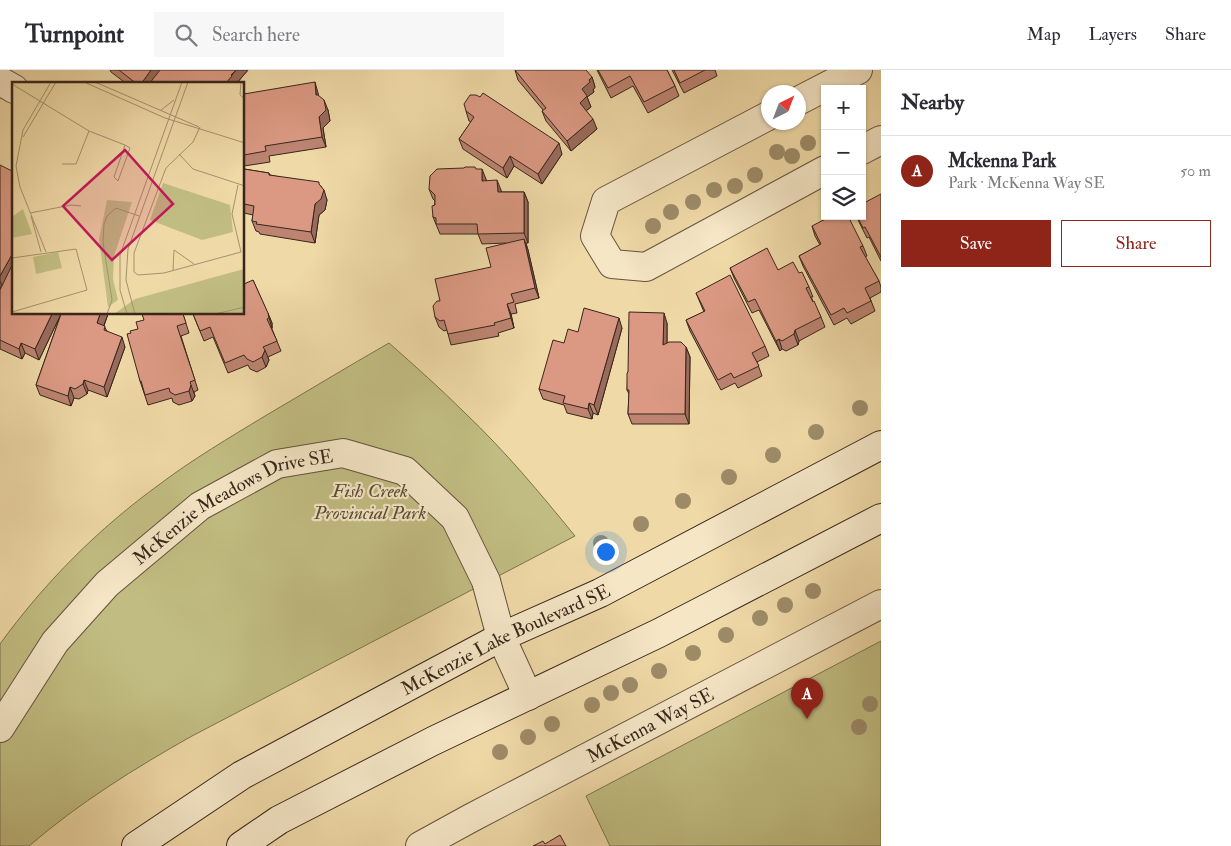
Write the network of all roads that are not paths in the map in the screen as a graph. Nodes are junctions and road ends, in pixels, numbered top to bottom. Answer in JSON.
{"nodes":[{"id":1,"x":858,"y":70,"type":"edge"},
{"id":2,"x":0,"y":81,"type":"edge"},
{"id":3,"x":12,"y":89,"type":"edge"},
{"id":4,"x":806,"y":97,"type":"edge"},
{"id":5,"x":761,"y":120,"type":"edge"},
{"id":6,"x":881,"y":140,"type":"edge"},
{"id":7,"x":866,"y":148,"type":"edge"},
{"id":8,"x":821,"y":172,"type":"edge"},
{"id":9,"x":881,"y":445,"type":"edge"},
{"id":10,"x":881,"y":518,"type":"edge"},
{"id":11,"x":881,"y":604,"type":"edge"},
{"id":12,"x":501,"y":637,"type":"junction"},
{"id":13,"x":528,"y":696,"type":"junction"},
{"id":14,"x":0,"y":728,"type":"edge"},
{"id":15,"x":136,"y":846,"type":"edge"},
{"id":16,"x":242,"y":846,"type":"edge"},
{"id":17,"x":420,"y":846,"type":"edge"}],
"edges":[{"from":1,"to":4,"type":"street"},
{"from":2,"to":3,"type":"street"},
{"from":5,"to":8,"type":"street"},
{"from":6,"to":7,"type":"street"},
{"from":9,"to":12,"type":"street","name":"McKenzie Lake Boulevard SE"},
{"from":10,"to":13,"type":"street"},
{"from":11,"to":17,"type":"street","name":"McKenna Way SE"},
{"from":12,"to":13,"type":"street","name":"McKenzie Meadows Drive SE"},
{"from":12,"to":14,"type":"street","name":"McKenzie Meadows Drive SE"},
{"from":12,"to":15,"type":"street","name":"McKenzie Lake Boulevard SE"},
{"from":13,"to":16,"type":"street"}]}
